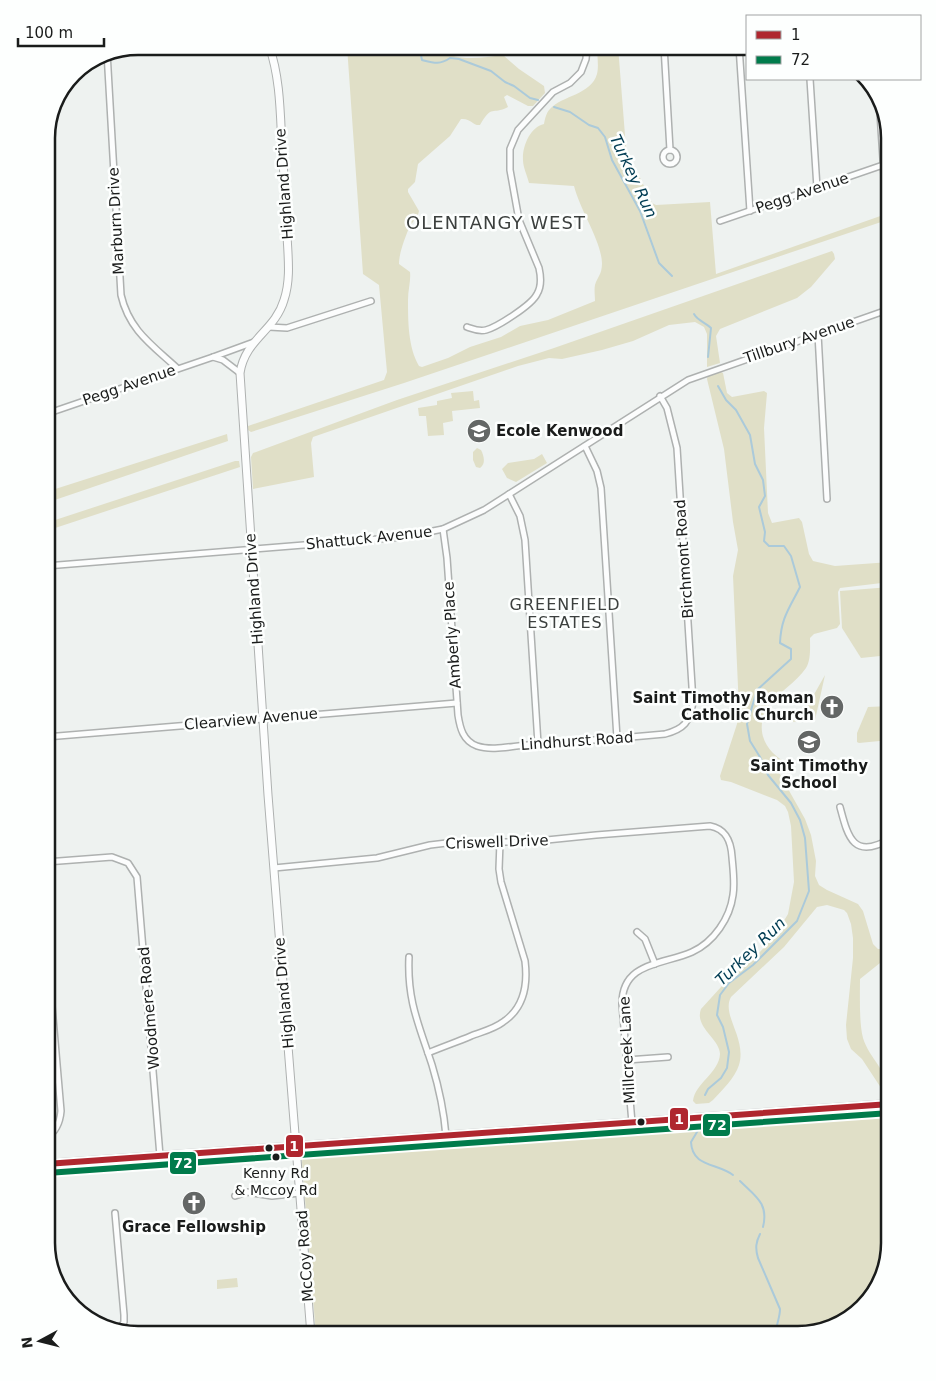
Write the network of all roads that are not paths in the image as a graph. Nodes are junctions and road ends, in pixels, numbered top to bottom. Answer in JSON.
{"nodes":[{"id":1,"x":271,"y":55,"type":"edge"},
{"id":2,"x":586,"y":55,"type":"edge"},
{"id":3,"x":665,"y":55,"type":"edge"},
{"id":4,"x":740,"y":55,"type":"edge"},
{"id":5,"x":107,"y":61,"type":"edge"},
{"id":6,"x":810,"y":80,"type":"edge"},
{"id":7,"x":670,"y":150,"type":"dead end"},
{"id":8,"x":881,"y":166,"type":"edge"},
{"id":9,"x":817,"y":188,"type":"junction"},
{"id":10,"x":750,"y":210,"type":"junction"},
{"id":11,"x":720,"y":221,"type":"dead end"},
{"id":12,"x":371,"y":301,"type":"dead end"},
{"id":13,"x":881,"y":312,"type":"edge"},
{"id":14,"x":467,"y":326,"type":"dead end"},
{"id":15,"x":268,"y":328,"type":"junction"},
{"id":16,"x":818,"y":334,"type":"junction"},
{"id":17,"x":254,"y":342,"type":"junction"},
{"id":18,"x":213,"y":357,"type":"junction"},
{"id":19,"x":177,"y":368,"type":"junction"},
{"id":20,"x":708,"y":372,"type":"joint"},
{"id":21,"x":240,"y":373,"type":"junction"},
{"id":22,"x":660,"y":396,"type":"junction"},
{"id":23,"x":55,"y":411,"type":"edge"},
{"id":24,"x":585,"y":446,"type":"junction"},
{"id":25,"x":510,"y":494,"type":"junction"},
{"id":26,"x":827,"y":499,"type":"dead end"},
{"id":27,"x":443,"y":529,"type":"junction"},
{"id":28,"x":252,"y":549,"type":"junction"},
{"id":29,"x":55,"y":565,"type":"edge"},
{"id":30,"x":457,"y":703,"type":"junction"},
{"id":31,"x":263,"y":718,"type":"junction"},
{"id":32,"x":686,"y":723,"type":"joint"},
{"id":33,"x":55,"y":736,"type":"edge"},
{"id":34,"x":617,"y":738,"type":"junction"},
{"id":35,"x":467,"y":739,"type":"joint"},
{"id":36,"x":538,"y":744,"type":"junction"},
{"id":37,"x":840,"y":807,"type":"dead end"},
{"id":38,"x":722,"y":830,"type":"joint"},
{"id":39,"x":500,"y":842,"type":"junction"},
{"id":40,"x":881,"y":842,"type":"edge"},
{"id":41,"x":55,"y":861,"type":"edge"},
{"id":42,"x":274,"y":868,"type":"junction"},
{"id":43,"x":636,"y":932,"type":"dead end"},
{"id":44,"x":409,"y":957,"type":"dead end"},
{"id":45,"x":655,"y":964,"type":"junction"},
{"id":46,"x":55,"y":1041,"type":"edge"},
{"id":47,"x":428,"y":1053,"type":"junction"},
{"id":48,"x":668,"y":1057,"type":"dead end"},
{"id":49,"x":627,"y":1060,"type":"junction"},
{"id":50,"x":881,"y":1105,"type":"edge"},
{"id":51,"x":632,"y":1123,"type":"junction"},
{"id":52,"x":55,"y":1129,"type":"edge"},
{"id":53,"x":446,"y":1136,"type":"junction"},
{"id":54,"x":296,"y":1147,"type":"junction"},
{"id":55,"x":160,"y":1156,"type":"junction"},
{"id":56,"x":55,"y":1163,"type":"edge"},
{"id":57,"x":300,"y":1193,"type":"junction"},
{"id":58,"x":235,"y":1196,"type":"dead end"},
{"id":59,"x":115,"y":1213,"type":"dead end"},
{"id":60,"x":123,"y":1324,"type":"edge"},
{"id":61,"x":310,"y":1326,"type":"edge"}],
"edges":[{"from":1,"to":15,"type":"street","name":"Highland Drive"},
{"from":2,"to":14,"type":"street"},
{"from":3,"to":7,"type":"street"},
{"from":4,"to":10,"type":"street"},
{"from":5,"to":19,"type":"street","name":"Marburn Drive"},
{"from":6,"to":9,"type":"street"},
{"from":8,"to":9,"type":"street","name":"Pegg Avenue"},
{"from":9,"to":10,"type":"street","name":"Pegg Avenue"},
{"from":10,"to":11,"type":"street","name":"Pegg Avenue"},
{"from":12,"to":15,"type":"street"},
{"from":13,"to":16,"type":"street","name":"Tillbury Avenue"},
{"from":15,"to":17,"type":"street","name":"Highland Drive"},
{"from":16,"to":20,"type":"street","name":"Tillbury Avenue"},
{"from":16,"to":26,"type":"street"},
{"from":17,"to":18,"type":"street","name":"Pegg Avenue"},
{"from":17,"to":21,"type":"street","name":"Highland Drive"},
{"from":18,"to":19,"type":"street","name":"Pegg Avenue"},
{"from":18,"to":21,"type":"street"},
{"from":19,"to":23,"type":"street","name":"Pegg Avenue"},
{"from":20,"to":22,"type":"street","name":"Shattuck Avenue"},
{"from":21,"to":28,"type":"street","name":"Highland Drive"},
{"from":22,"to":24,"type":"street","name":"Shattuck Avenue"},
{"from":22,"to":32,"type":"street","name":"Birchmont Road"},
{"from":24,"to":25,"type":"street","name":"Shattuck Avenue"},
{"from":24,"to":34,"type":"street"},
{"from":25,"to":27,"type":"street","name":"Shattuck Avenue"},
{"from":25,"to":36,"type":"street"},
{"from":27,"to":28,"type":"street","name":"Shattuck Avenue"},
{"from":27,"to":30,"type":"street","name":"Amberly Place"},
{"from":28,"to":29,"type":"street","name":"Shattuck Avenue"},
{"from":28,"to":31,"type":"street","name":"Highland Drive"},
{"from":30,"to":31,"type":"street","name":"Clearview Avenue"},
{"from":30,"to":35,"type":"street","name":"Amberly Place"},
{"from":31,"to":33,"type":"street","name":"Clearview Avenue"},
{"from":31,"to":42,"type":"street","name":"Highland Drive"},
{"from":32,"to":34,"type":"street","name":"Lindhurst Road"},
{"from":34,"to":36,"type":"street","name":"Lindhurst Road"},
{"from":35,"to":36,"type":"street","name":"Lindhurst Road"},
{"from":37,"to":40,"type":"street"},
{"from":38,"to":39,"type":"street","name":"Criswell Drive"},
{"from":38,"to":45,"type":"street","name":"Millcreek Lane"},
{"from":39,"to":42,"type":"street","name":"Criswell Drive"},
{"from":39,"to":47,"type":"street"},
{"from":41,"to":55,"type":"street","name":"Woodmere Road"},
{"from":42,"to":54,"type":"street","name":"Highland Drive"},
{"from":43,"to":45,"type":"street"},
{"from":44,"to":47,"type":"street"},
{"from":45,"to":49,"type":"street","name":"Millcreek Lane"},
{"from":46,"to":52,"type":"street"},
{"from":47,"to":53,"type":"street"},
{"from":48,"to":49,"type":"street"},
{"from":49,"to":51,"type":"street","name":"Millcreek Lane"},
{"from":50,"to":51,"type":"main road"},
{"from":51,"to":53,"type":"main road"},
{"from":53,"to":54,"type":"main road"},
{"from":54,"to":55,"type":"main road"},
{"from":54,"to":57,"type":"street","name":"McCoy Road"},
{"from":55,"to":56,"type":"main road"},
{"from":57,"to":58,"type":"street"},
{"from":57,"to":61,"type":"street","name":"McCoy Road"},
{"from":59,"to":60,"type":"street"}]}
